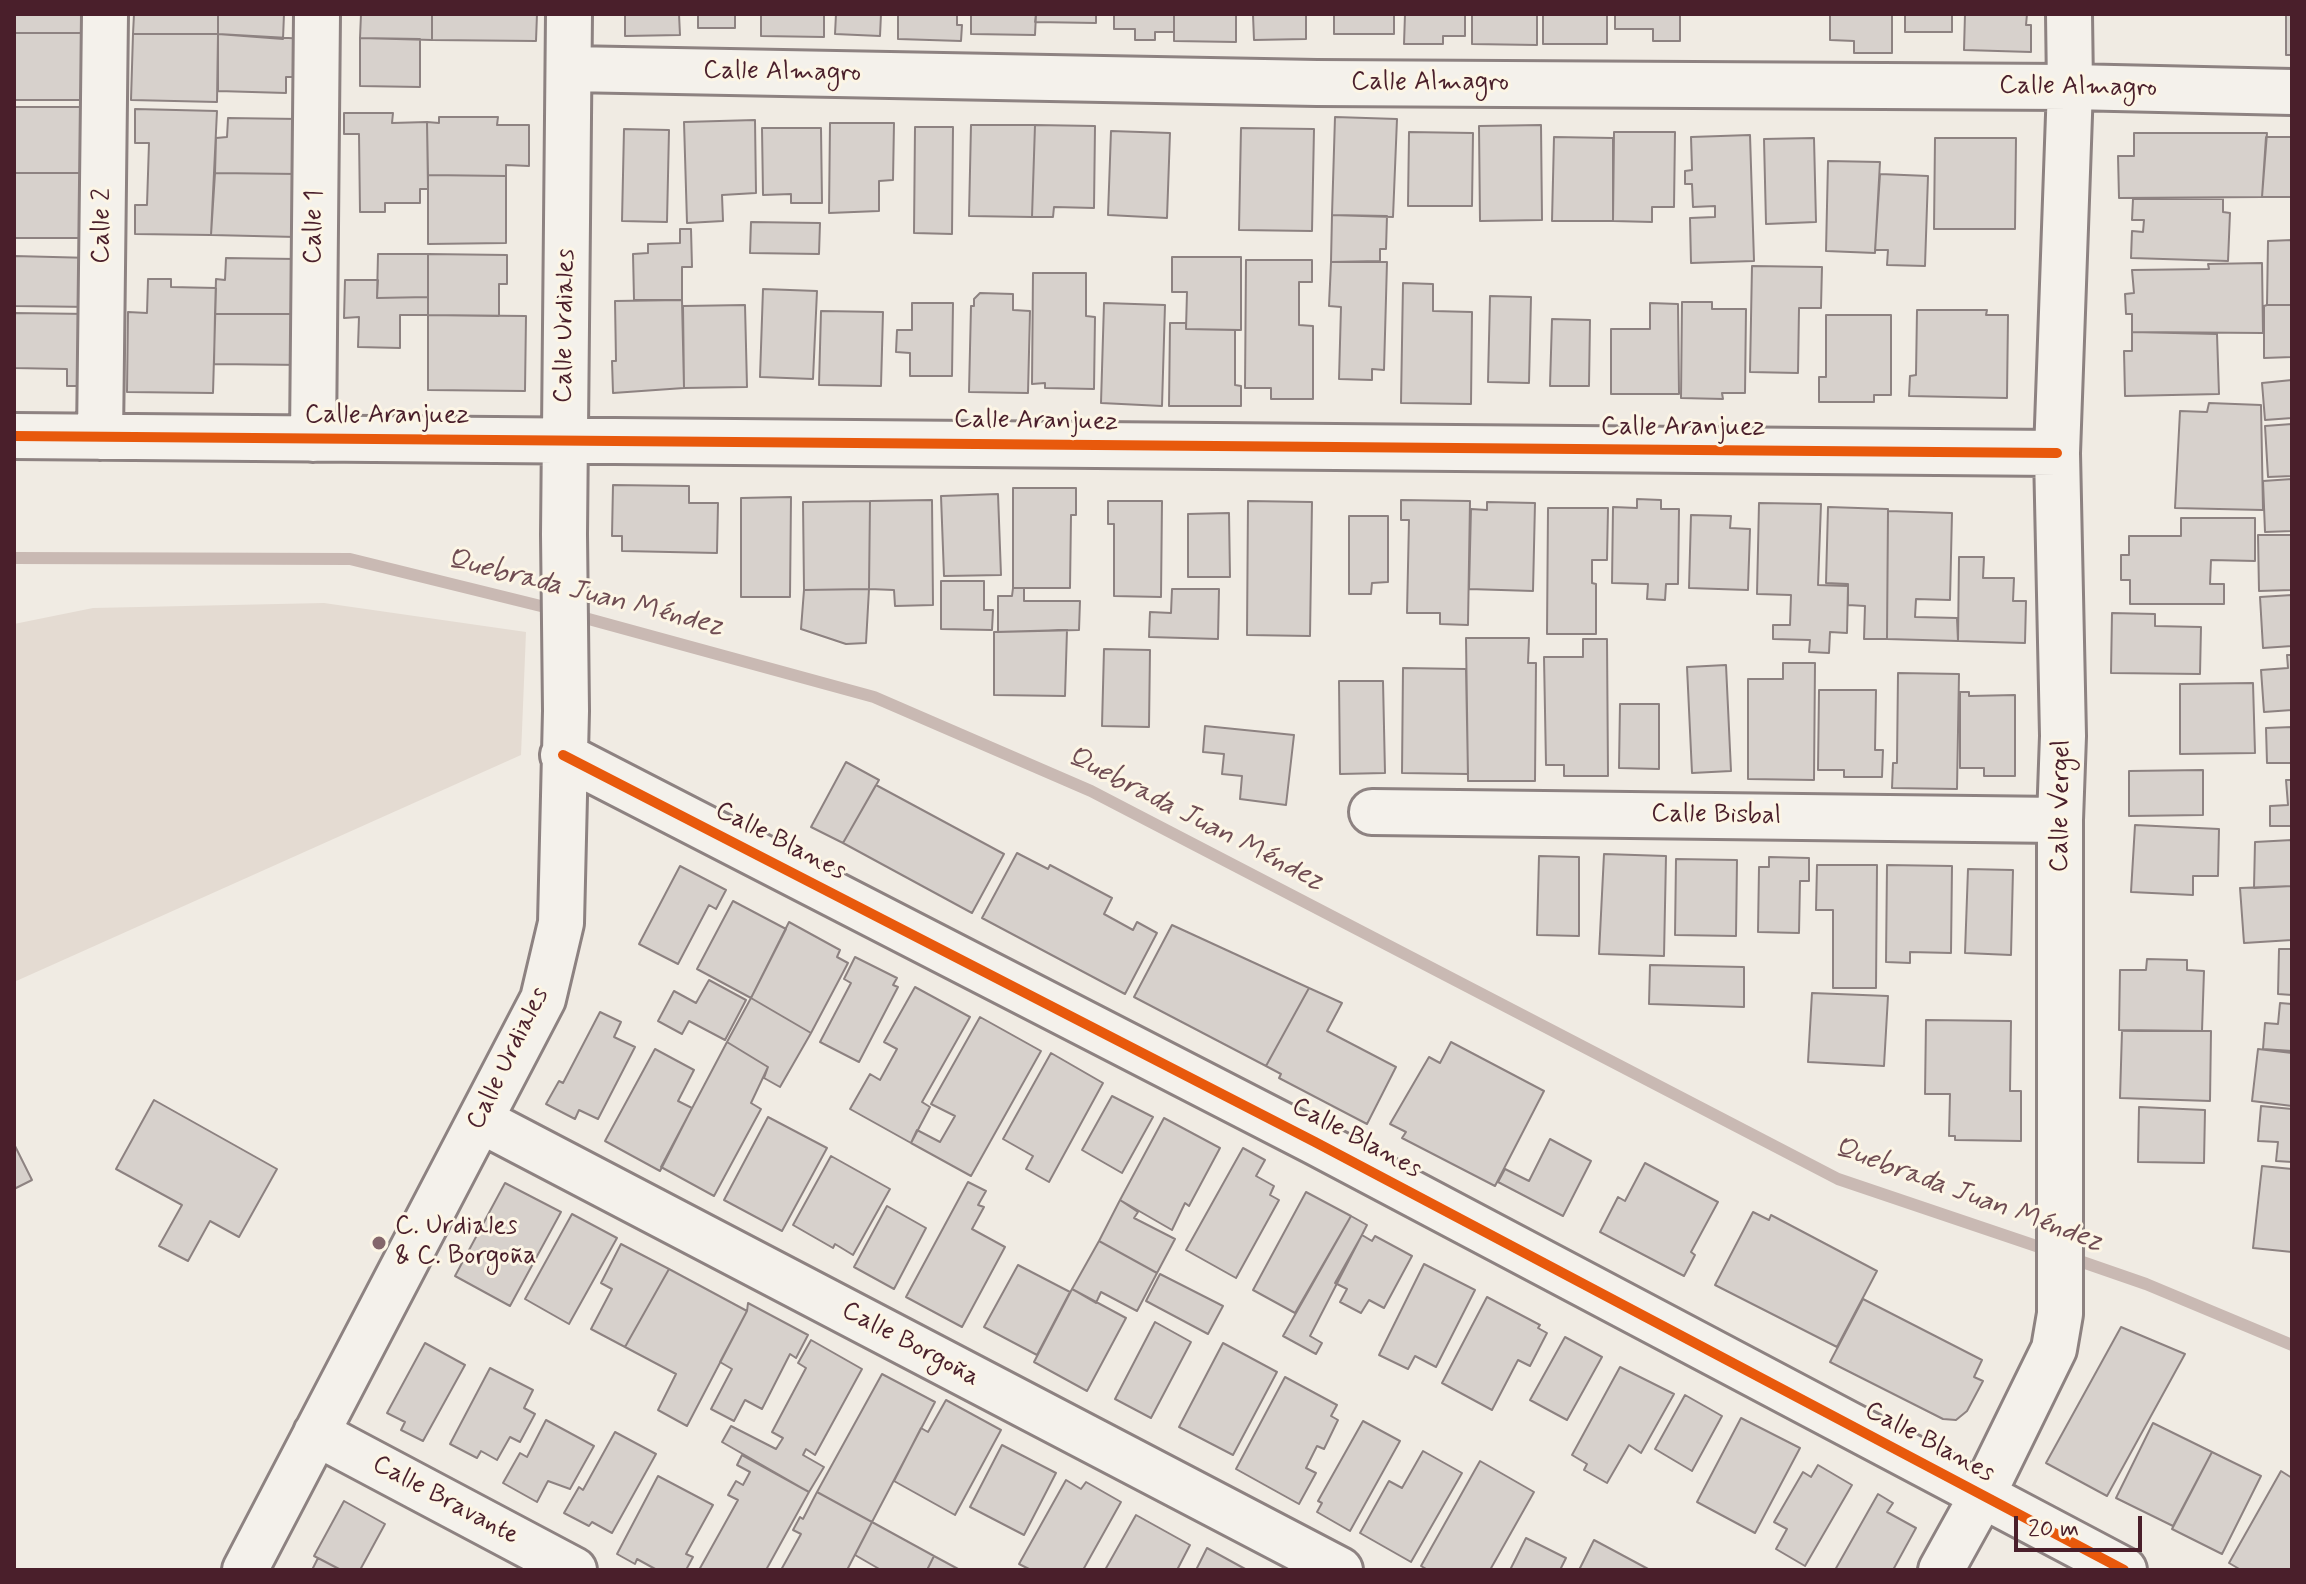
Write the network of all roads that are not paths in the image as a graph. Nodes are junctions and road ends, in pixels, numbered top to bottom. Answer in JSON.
{"nodes":[{"id":1,"x":105,"y":14,"type":"edge"},
{"id":2,"x":317,"y":14,"type":"edge"},
{"id":3,"x":569,"y":14,"type":"edge"},
{"id":4,"x":2069,"y":14,"type":"edge"},
{"id":5,"x":569,"y":69,"type":"junction"},
{"id":6,"x":2070,"y":87,"type":"junction"},
{"id":7,"x":2292,"y":92,"type":"edge"},
{"id":8,"x":14,"y":436,"type":"edge"},
{"id":9,"x":100,"y":437,"type":"junction"},
{"id":10,"x":313,"y":439,"type":"junction"},
{"id":11,"x":565,"y":440,"type":"junction"},
{"id":12,"x":2057,"y":453,"type":"junction"},
{"id":13,"x":563,"y":755,"type":"junction"},
{"id":14,"x":1372,"y":812,"type":"dead end"},
{"id":15,"x":2060,"y":820,"type":"junction"},
{"id":16,"x":480,"y":1120,"type":"junction"},
{"id":17,"x":316,"y":1433,"type":"junction"},
{"id":18,"x":1982,"y":1496,"type":"junction"},
{"id":19,"x":245,"y":1570,"type":"edge"},
{"id":20,"x":574,"y":1570,"type":"edge"},
{"id":21,"x":1340,"y":1570,"type":"edge"},
{"id":22,"x":1941,"y":1570,"type":"edge"},
{"id":23,"x":2124,"y":1570,"type":"edge"}],
"edges":[{"from":1,"to":9,"type":"street","name":"Calle 2"},
{"from":2,"to":10,"type":"street","name":"Calle 1"},
{"from":3,"to":5,"type":"street","name":"Calle Urdiales"},
{"from":4,"to":6,"type":"street","name":"Calle Vergel"},
{"from":5,"to":6,"type":"street","name":"Calle Almagro"},
{"from":5,"to":11,"type":"street","name":"Calle Urdiales"},
{"from":6,"to":7,"type":"street","name":"Calle Almagro"},
{"from":6,"to":12,"type":"street","name":"Calle Vergel"},
{"from":8,"to":9,"type":"street","name":"Calle Aranjuez"},
{"from":9,"to":10,"type":"street","name":"Calle Aranjuez"},
{"from":10,"to":11,"type":"street","name":"Calle Aranjuez"},
{"from":11,"to":12,"type":"street","name":"Calle Aranjuez"},
{"from":11,"to":13,"type":"street","name":"Calle Urdiales"},
{"from":12,"to":15,"type":"street","name":"Calle Vergel"},
{"from":13,"to":16,"type":"street","name":"Calle Urdiales"},
{"from":13,"to":18,"type":"street","name":"Calle Blanes"},
{"from":14,"to":15,"type":"street","name":"Calle Bisbal"},
{"from":15,"to":18,"type":"street","name":"Calle Vergel"},
{"from":16,"to":17,"type":"street","name":"Calle Urdiales"},
{"from":16,"to":21,"type":"street","name":"Calle Borgoña"},
{"from":17,"to":19,"type":"street","name":"Calle Urdiales"},
{"from":17,"to":20,"type":"street","name":"Calle Bravante"},
{"from":18,"to":22,"type":"street","name":"Calle Vergel"},
{"from":18,"to":23,"type":"street","name":"Calle Blanes"}]}
